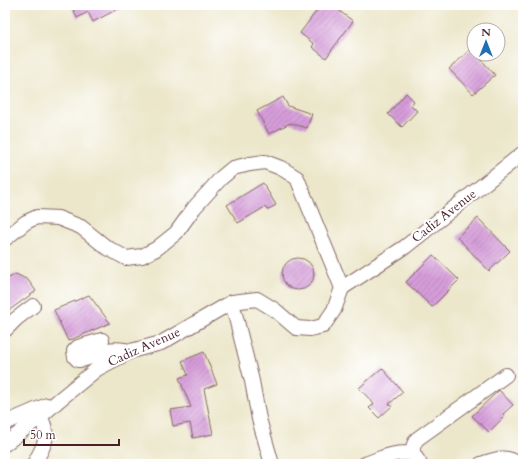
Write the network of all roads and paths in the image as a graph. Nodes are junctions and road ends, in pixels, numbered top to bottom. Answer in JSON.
{"nodes":[{"id":1,"x":523,"y":153,"type":"edge"},
{"id":2,"x":5,"y":239,"type":"edge"},
{"id":3,"x":342,"y":288,"type":"junction"},
{"id":4,"x":232,"y":302,"type":"junction"},
{"id":5,"x":33,"y":306,"type":"dead end"},
{"id":6,"x":5,"y":330,"type":"edge"},
{"id":7,"x":102,"y":340,"type":"dead end"},
{"id":8,"x":131,"y":351,"type":"junction"},
{"id":9,"x":506,"y":375,"type":"dead end"},
{"id":10,"x":59,"y":400,"type":"junction"},
{"id":11,"x":40,"y":417,"type":"junction"},
{"id":12,"x":5,"y":423,"type":"edge"},
{"id":13,"x":5,"y":444,"type":"edge"},
{"id":14,"x":416,"y":459,"type":"edge"},
{"id":15,"x":34,"y":464,"type":"edge"},
{"id":16,"x":272,"y":464,"type":"edge"},
{"id":17,"x":365,"y":464,"type":"edge"},
{"id":18,"x":481,"y":464,"type":"edge"},
{"id":19,"x":518,"y":464,"type":"edge"}],
"edges":[{"from":1,"to":3,"type":"street","name":"Cadiz Avenue"},
{"from":2,"to":3,"type":"street"},
{"from":3,"to":4,"type":"street"},
{"from":4,"to":8,"type":"street","name":"Cadiz Avenue"},
{"from":4,"to":16,"type":"street"},
{"from":5,"to":6,"type":"street"},
{"from":7,"to":8,"type":"street"},
{"from":8,"to":10,"type":"street","name":"Cadiz Avenue"},
{"from":9,"to":14,"type":"street"},
{"from":10,"to":11,"type":"street","name":"Cadiz Avenue"},
{"from":10,"to":12,"type":"street"},
{"from":11,"to":13,"type":"street","name":"Cadiz Avenue"},
{"from":11,"to":15,"type":"street"},
{"from":14,"to":17,"type":"street"},
{"from":18,"to":19,"type":"street"}]}
